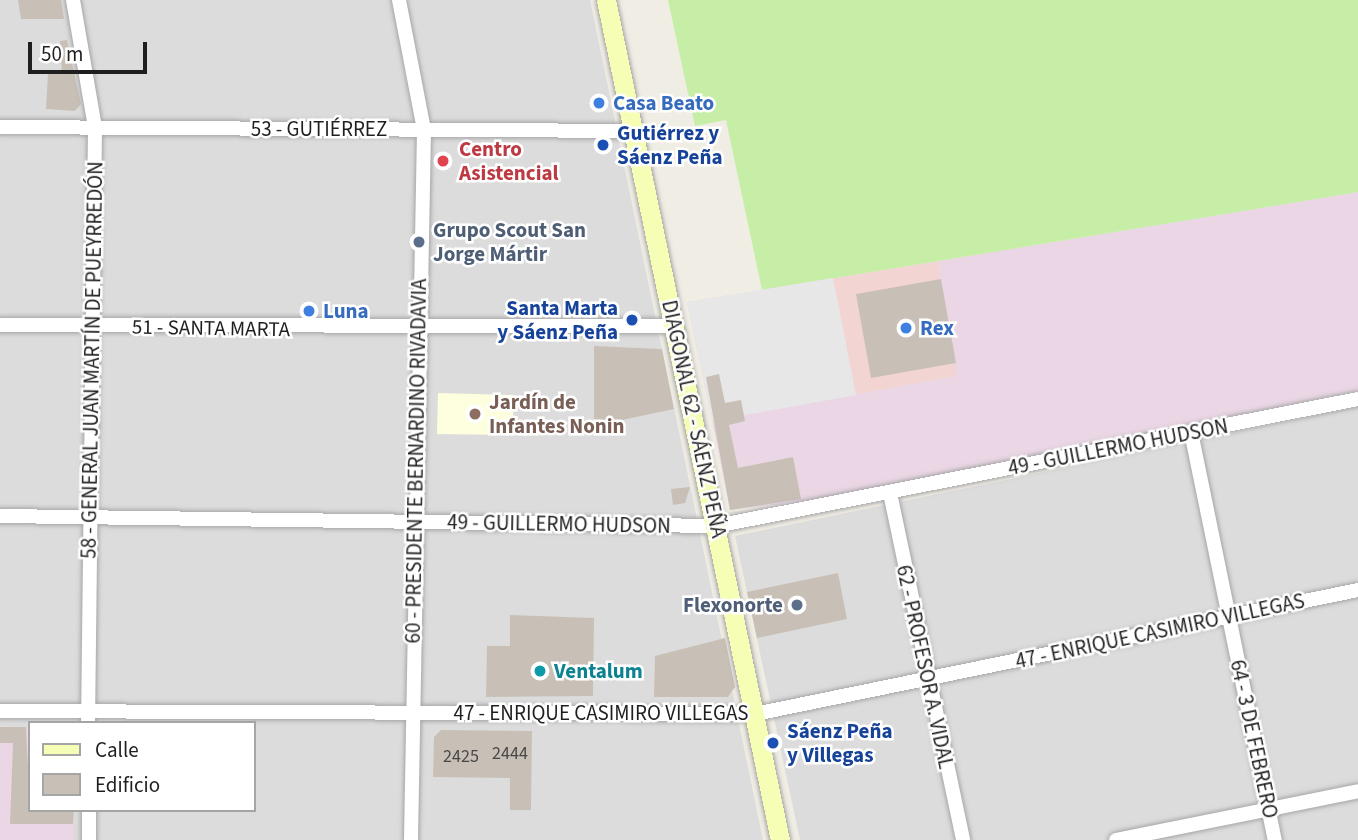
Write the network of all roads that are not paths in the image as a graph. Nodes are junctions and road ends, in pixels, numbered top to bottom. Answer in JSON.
{"nodes":[{"id":1,"x":73,"y":0,"type":"edge"},
{"id":2,"x":399,"y":0,"type":"edge"},
{"id":3,"x":606,"y":0,"type":"edge"},
{"id":4,"x":0,"y":127,"type":"edge"},
{"id":5,"x":95,"y":128,"type":"junction"},
{"id":6,"x":424,"y":130,"type":"junction"},
{"id":7,"x":638,"y":131,"type":"junction"},
{"id":8,"x":0,"y":325,"type":"edge"},
{"id":9,"x":92,"y":326,"type":"junction"},
{"id":10,"x":674,"y":326,"type":"junction"},
{"id":11,"x":416,"y":330,"type":"junction"},
{"id":12,"x":1358,"y":398,"type":"edge"},
{"id":13,"x":1191,"y":432,"type":"junction"},
{"id":14,"x":890,"y":493,"type":"junction"},
{"id":15,"x":0,"y":516,"type":"edge"},
{"id":16,"x":89,"y":516,"type":"junction"},
{"id":17,"x":414,"y":522,"type":"junction"},
{"id":18,"x":716,"y":526,"type":"junction"},
{"id":19,"x":1358,"y":590,"type":"edge"},
{"id":20,"x":1229,"y":616,"type":"junction"},
{"id":21,"x":926,"y":680,"type":"junction"},
{"id":22,"x":0,"y":711,"type":"edge"},
{"id":23,"x":412,"y":712,"type":"junction"},
{"id":24,"x":755,"y":714,"type":"junction"},
{"id":25,"x":88,"y":717,"type":"edge"},
{"id":26,"x":1358,"y":790,"type":"edge"},
{"id":27,"x":1269,"y":809,"type":"junction"},
{"id":28,"x":89,"y":812,"type":"edge"},
{"id":29,"x":89,"y":840,"type":"edge"},
{"id":30,"x":411,"y":840,"type":"edge"},
{"id":31,"x":780,"y":840,"type":"edge"},
{"id":32,"x":962,"y":840,"type":"edge"},
{"id":33,"x":1116,"y":840,"type":"edge"},
{"id":34,"x":1276,"y":840,"type":"edge"}],
"edges":[{"from":1,"to":5,"type":"street","name":"58 - GENERAL JUAN MARTÍN DE PUEYRREDÓN"},
{"from":2,"to":6,"type":"street","name":"60 - PRESIDENTE BERNARDINO RIVADAVIA"},
{"from":3,"to":7,"type":"street","name":"DIAGONAL 62 - SÁENZ PEÑA"},
{"from":4,"to":5,"type":"street","name":"53 - GUTIÉRREZ"},
{"from":5,"to":6,"type":"street","name":"53 - GUTIÉRREZ"},
{"from":5,"to":9,"type":"street","name":"58 - GENERAL JUAN MARTÍN DE PUEYRREDÓN"},
{"from":6,"to":7,"type":"street","name":"53 - GUTIÉRREZ"},
{"from":6,"to":11,"type":"street","name":"60 - PRESIDENTE BERNARDINO RIVADAVIA"},
{"from":7,"to":10,"type":"street","name":"DIAGONAL 62 - SÁENZ PEÑA"},
{"from":8,"to":9,"type":"street","name":"51 - SANTA MARTA"},
{"from":9,"to":11,"type":"street","name":"51 - SANTA MARTA"},
{"from":9,"to":16,"type":"street","name":"58 - GENERAL JUAN MARTÍN DE PUEYRREDÓN"},
{"from":10,"to":11,"type":"street","name":"51 - SANTA MARTA"},
{"from":10,"to":18,"type":"street","name":"DIAGONAL 62 - SÁENZ PEÑA"},
{"from":11,"to":17,"type":"street","name":"60 - PRESIDENTE BERNARDINO RIVADAVIA"},
{"from":12,"to":13,"type":"street","name":"49 - GUILLERMO HUDSON"},
{"from":13,"to":14,"type":"street","name":"49 - GUILLERMO HUDSON"},
{"from":13,"to":20,"type":"street","name":"64 - 3 DE FEBRERO"},
{"from":14,"to":18,"type":"street","name":"49 - GUILLERMO HUDSON"},
{"from":14,"to":21,"type":"street","name":"62 - PROFESOR A. VIDAL"},
{"from":15,"to":16,"type":"street","name":"49 - GUILLERMO HUDSON"},
{"from":16,"to":17,"type":"street","name":"49 - GUILLERMO HUDSON"},
{"from":16,"to":25,"type":"street","name":"58 - GENERAL JUAN MARTÍN DE PUEYRREDÓN"},
{"from":17,"to":18,"type":"street","name":"49 - GUILLERMO HUDSON"},
{"from":17,"to":23,"type":"street","name":"60 - PRESIDENTE BERNARDINO RIVADAVIA"},
{"from":18,"to":24,"type":"street","name":"DIAGONAL 62 - SÁENZ PEÑA"},
{"from":19,"to":20,"type":"street","name":"47 - ENRIQUE CASIMIRO VILLEGAS"},
{"from":20,"to":21,"type":"street","name":"47 - ENRIQUE CASIMIRO VILLEGAS"},
{"from":20,"to":27,"type":"street","name":"64 - 3 DE FEBRERO"},
{"from":21,"to":24,"type":"street","name":"47 - ENRIQUE CASIMIRO VILLEGAS"},
{"from":21,"to":32,"type":"street","name":"62 - PROFESOR A. VIDAL"},
{"from":22,"to":25,"type":"street","name":"47 - ENRIQUE CASIMIRO VILLEGAS"},
{"from":23,"to":24,"type":"street","name":"47 - ENRIQUE CASIMIRO VILLEGAS"},
{"from":23,"to":25,"type":"street","name":"47 - ENRIQUE CASIMIRO VILLEGAS"},
{"from":23,"to":30,"type":"street","name":"60 - PRESIDENTE BERNARDINO RIVADAVIA"},
{"from":24,"to":31,"type":"street","name":"DIAGONAL 62 - SÁENZ PEÑA"},
{"from":26,"to":27,"type":"street"},
{"from":27,"to":33,"type":"street"},
{"from":27,"to":34,"type":"street","name":"64 - 3 DE FEBRERO"},
{"from":28,"to":29,"type":"street"}]}
